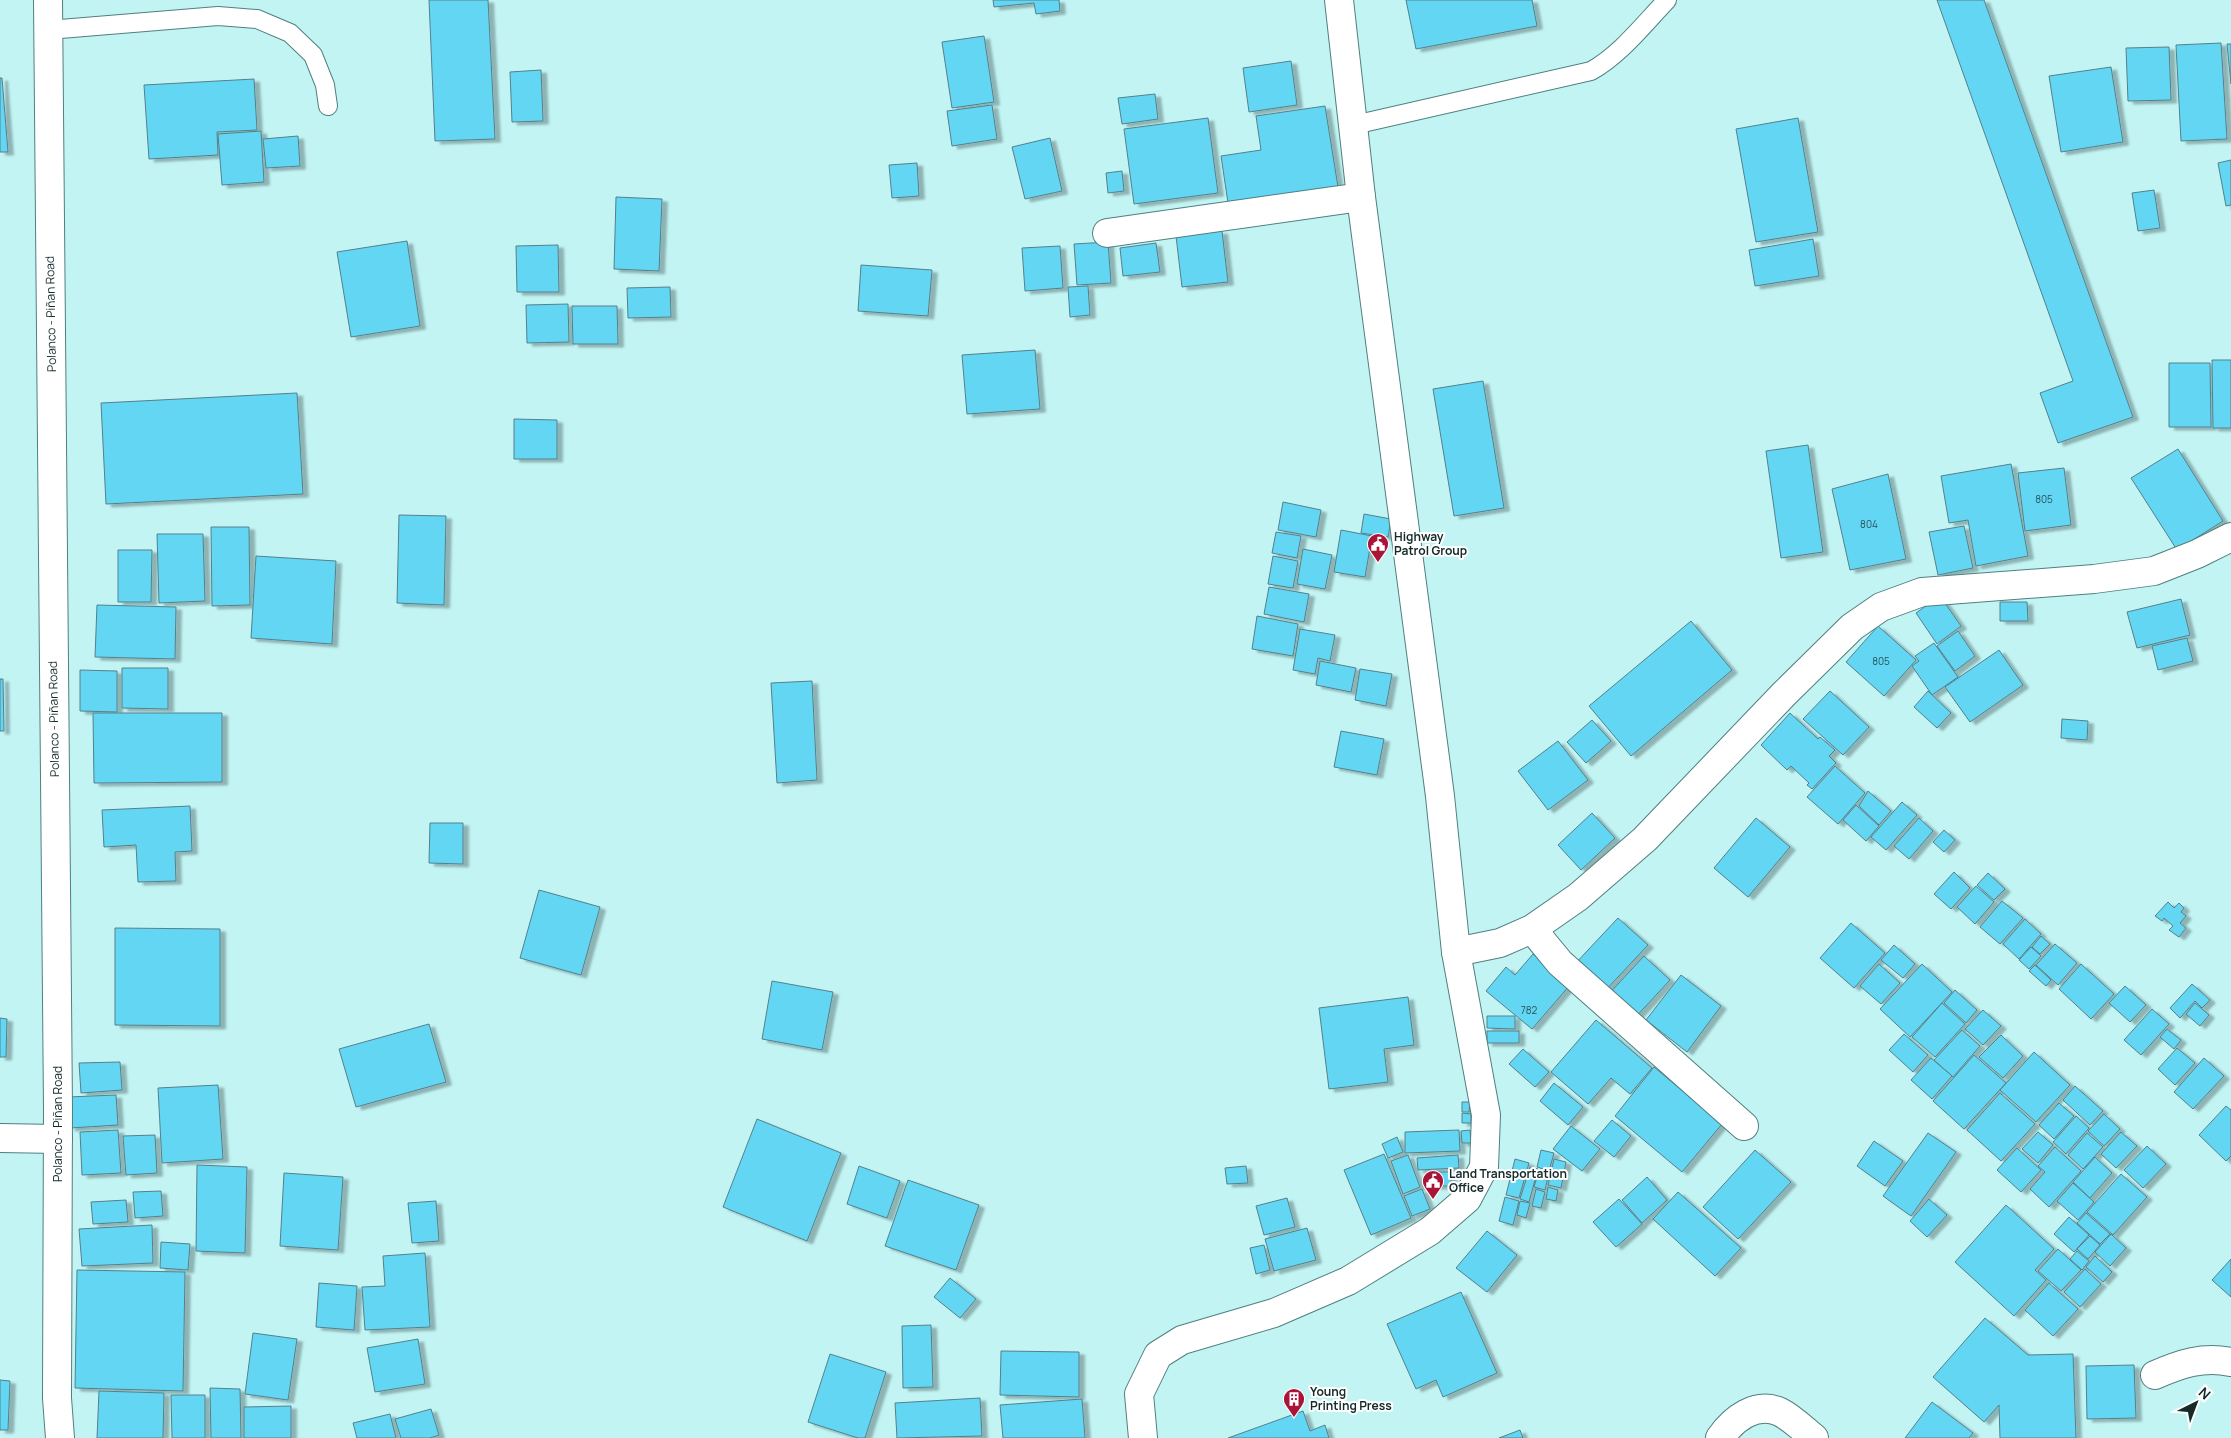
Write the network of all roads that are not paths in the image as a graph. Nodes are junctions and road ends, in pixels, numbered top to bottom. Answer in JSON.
{"nodes":[{"id":1,"x":48,"y":0,"type":"edge"},
{"id":2,"x":1339,"y":0,"type":"edge"},
{"id":3,"x":1667,"y":0,"type":"edge"},
{"id":4,"x":48,"y":30,"type":"junction"},
{"id":5,"x":328,"y":106,"type":"dead end"},
{"id":6,"x":1354,"y":125,"type":"junction"},
{"id":7,"x":1361,"y":197,"type":"junction"},
{"id":8,"x":1107,"y":233,"type":"dead end"},
{"id":9,"x":2231,"y":538,"type":"edge"},
{"id":10,"x":1532,"y":929,"type":"junction"},
{"id":11,"x":1456,"y":952,"type":"junction"},
{"id":12,"x":1744,"y":1126,"type":"dead end"},
{"id":13,"x":0,"y":1138,"type":"edge"},
{"id":14,"x":58,"y":1139,"type":"junction"},
{"id":15,"x":2231,"y":1362,"type":"edge"},
{"id":16,"x":2155,"y":1375,"type":"dead end"},
{"id":17,"x":60,"y":1438,"type":"edge"},
{"id":18,"x":1143,"y":1438,"type":"edge"},
{"id":19,"x":1720,"y":1438,"type":"edge"},
{"id":20,"x":1814,"y":1438,"type":"edge"}],
"edges":[{"from":1,"to":4,"type":"street","name":"Polanco - Piñan Road"},
{"from":2,"to":6,"type":"street"},
{"from":3,"to":6,"type":"lane"},
{"from":4,"to":5,"type":"lane"},
{"from":4,"to":14,"type":"street","name":"Polanco - Piñan Road"},
{"from":6,"to":7,"type":"street"},
{"from":7,"to":8,"type":"street"},
{"from":7,"to":11,"type":"street"},
{"from":9,"to":10,"type":"street"},
{"from":10,"to":11,"type":"street"},
{"from":10,"to":12,"type":"street"},
{"from":11,"to":18,"type":"street"},
{"from":13,"to":14,"type":"street"},
{"from":14,"to":17,"type":"street","name":"Polanco - Piñan Road"},
{"from":15,"to":16,"type":"street"},
{"from":19,"to":20,"type":"street"}]}
